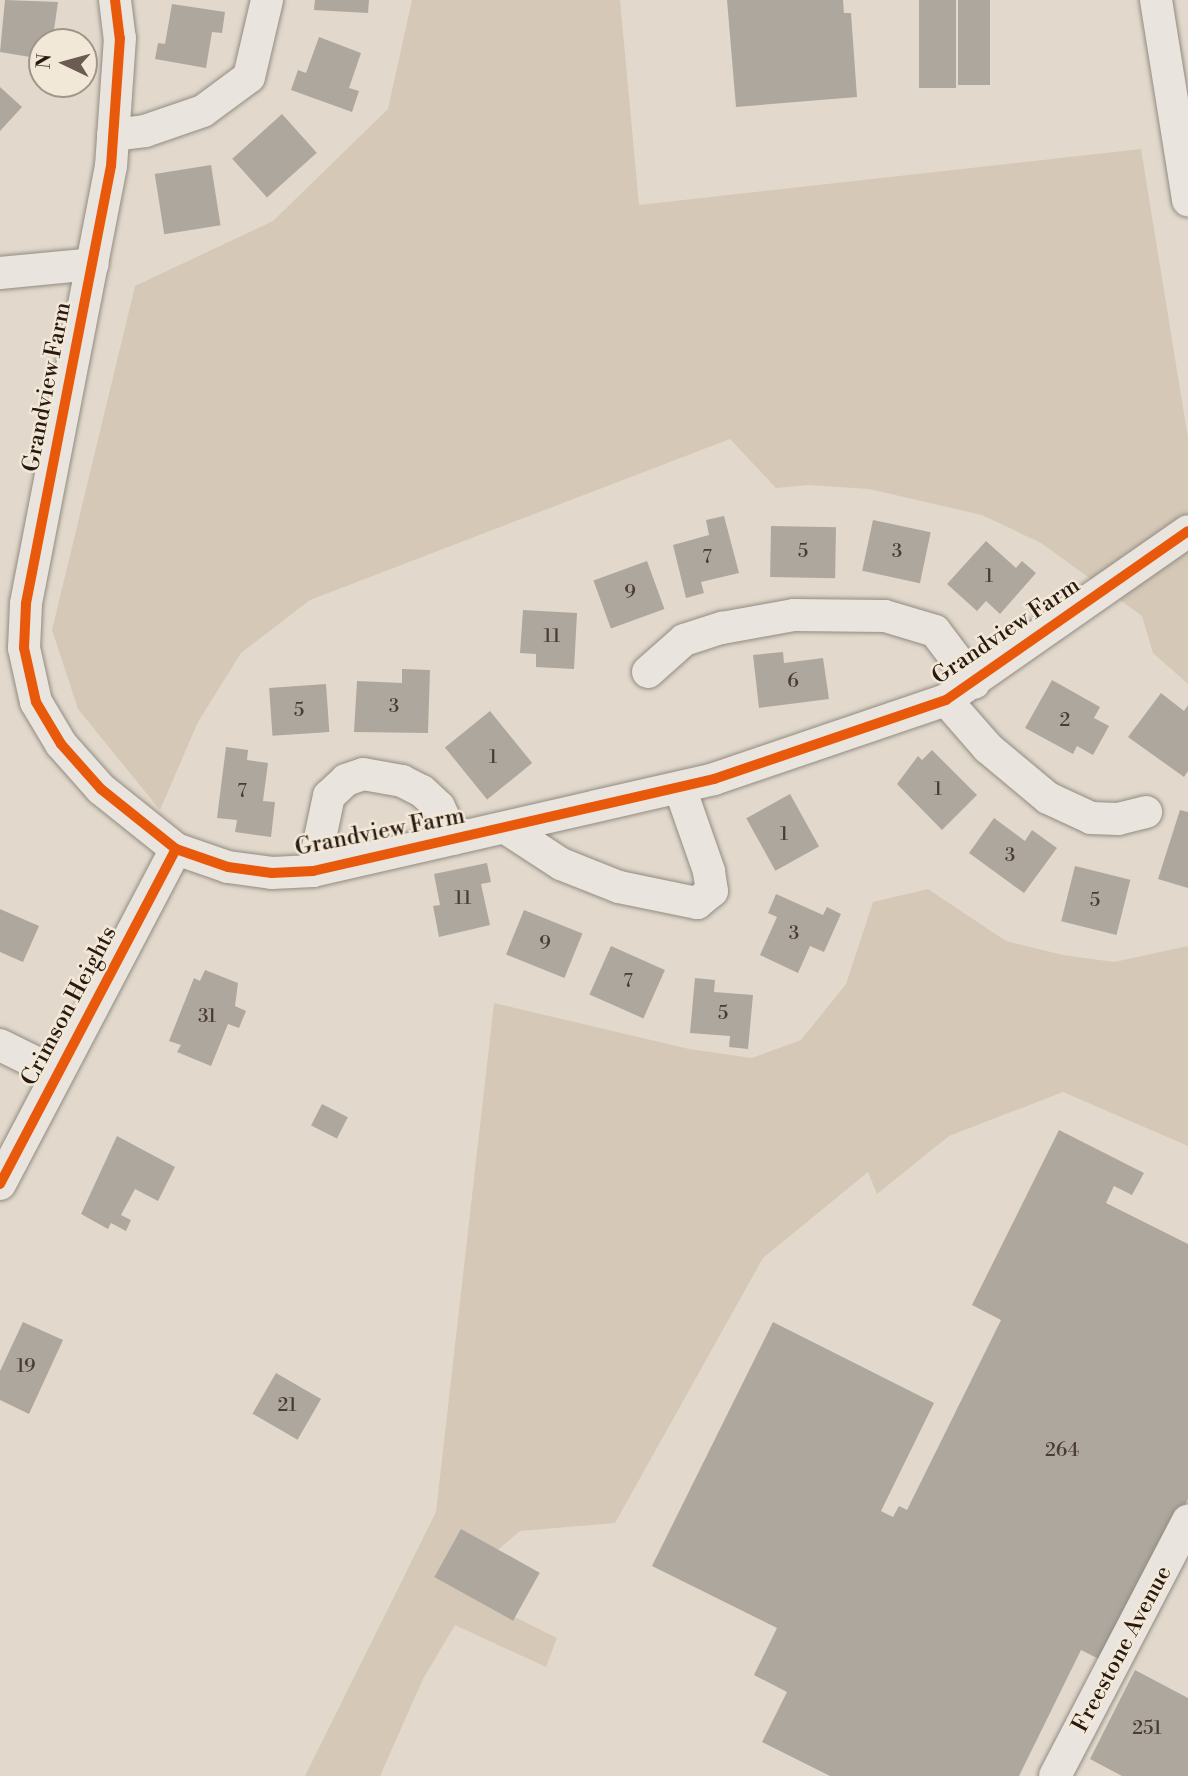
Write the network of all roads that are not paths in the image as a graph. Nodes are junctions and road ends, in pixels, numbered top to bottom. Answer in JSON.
{"nodes":[{"id":1,"x":115,"y":0,"type":"edge"},
{"id":2,"x":267,"y":0,"type":"edge"},
{"id":3,"x":1156,"y":0,"type":"edge"},
{"id":4,"x":113,"y":135,"type":"junction"},
{"id":5,"x":1188,"y":200,"type":"edge"},
{"id":6,"x":93,"y":264,"type":"junction"},
{"id":7,"x":0,"y":273,"type":"edge"},
{"id":8,"x":1188,"y":531,"type":"edge"},
{"id":9,"x":648,"y":672,"type":"dead end"},
{"id":10,"x":974,"y":683,"type":"junction"},
{"id":11,"x":946,"y":699,"type":"junction"},
{"id":12,"x":680,"y":789,"type":"junction"},
{"id":13,"x":1146,"y":812,"type":"dead end"},
{"id":14,"x":506,"y":828,"type":"junction"},
{"id":15,"x":454,"y":839,"type":"junction"},
{"id":16,"x":176,"y":849,"type":"junction"},
{"id":17,"x":313,"y":871,"type":"junction"},
{"id":18,"x":0,"y":1045,"type":"edge"},
{"id":19,"x":57,"y":1073,"type":"junction"},
{"id":20,"x":0,"y":1184,"type":"edge"},
{"id":21,"x":1188,"y":1521,"type":"edge"},
{"id":22,"x":1055,"y":1776,"type":"edge"}],
"edges":[{"from":1,"to":4,"type":"street","name":"Grandview Farm"},
{"from":2,"to":4,"type":"street"},
{"from":3,"to":5,"type":"street"},
{"from":4,"to":6,"type":"street","name":"Grandview Farm"},
{"from":6,"to":7,"type":"street"},
{"from":6,"to":16,"type":"street","name":"Grandview Farm"},
{"from":8,"to":10,"type":"street","name":"Grandview Farm"},
{"from":9,"to":10,"type":"street"},
{"from":10,"to":11,"type":"street","name":"Grandview Farm"},
{"from":11,"to":12,"type":"street","name":"Grandview Farm"},
{"from":11,"to":13,"type":"street"},
{"from":12,"to":14,"type":"street","name":"Grandview Farm"},
{"from":12,"to":14,"type":"street"},
{"from":14,"to":15,"type":"street","name":"Grandview Farm"},
{"from":15,"to":17,"type":"street","name":"Grandview Farm"},
{"from":15,"to":17,"type":"street"},
{"from":16,"to":17,"type":"street","name":"Grandview Farm"},
{"from":16,"to":19,"type":"street","name":"Crimson Heights"},
{"from":18,"to":19,"type":"street"},
{"from":19,"to":20,"type":"street","name":"Crimson Heights"},
{"from":21,"to":22,"type":"street","name":"Freestone Avenue"}]}
